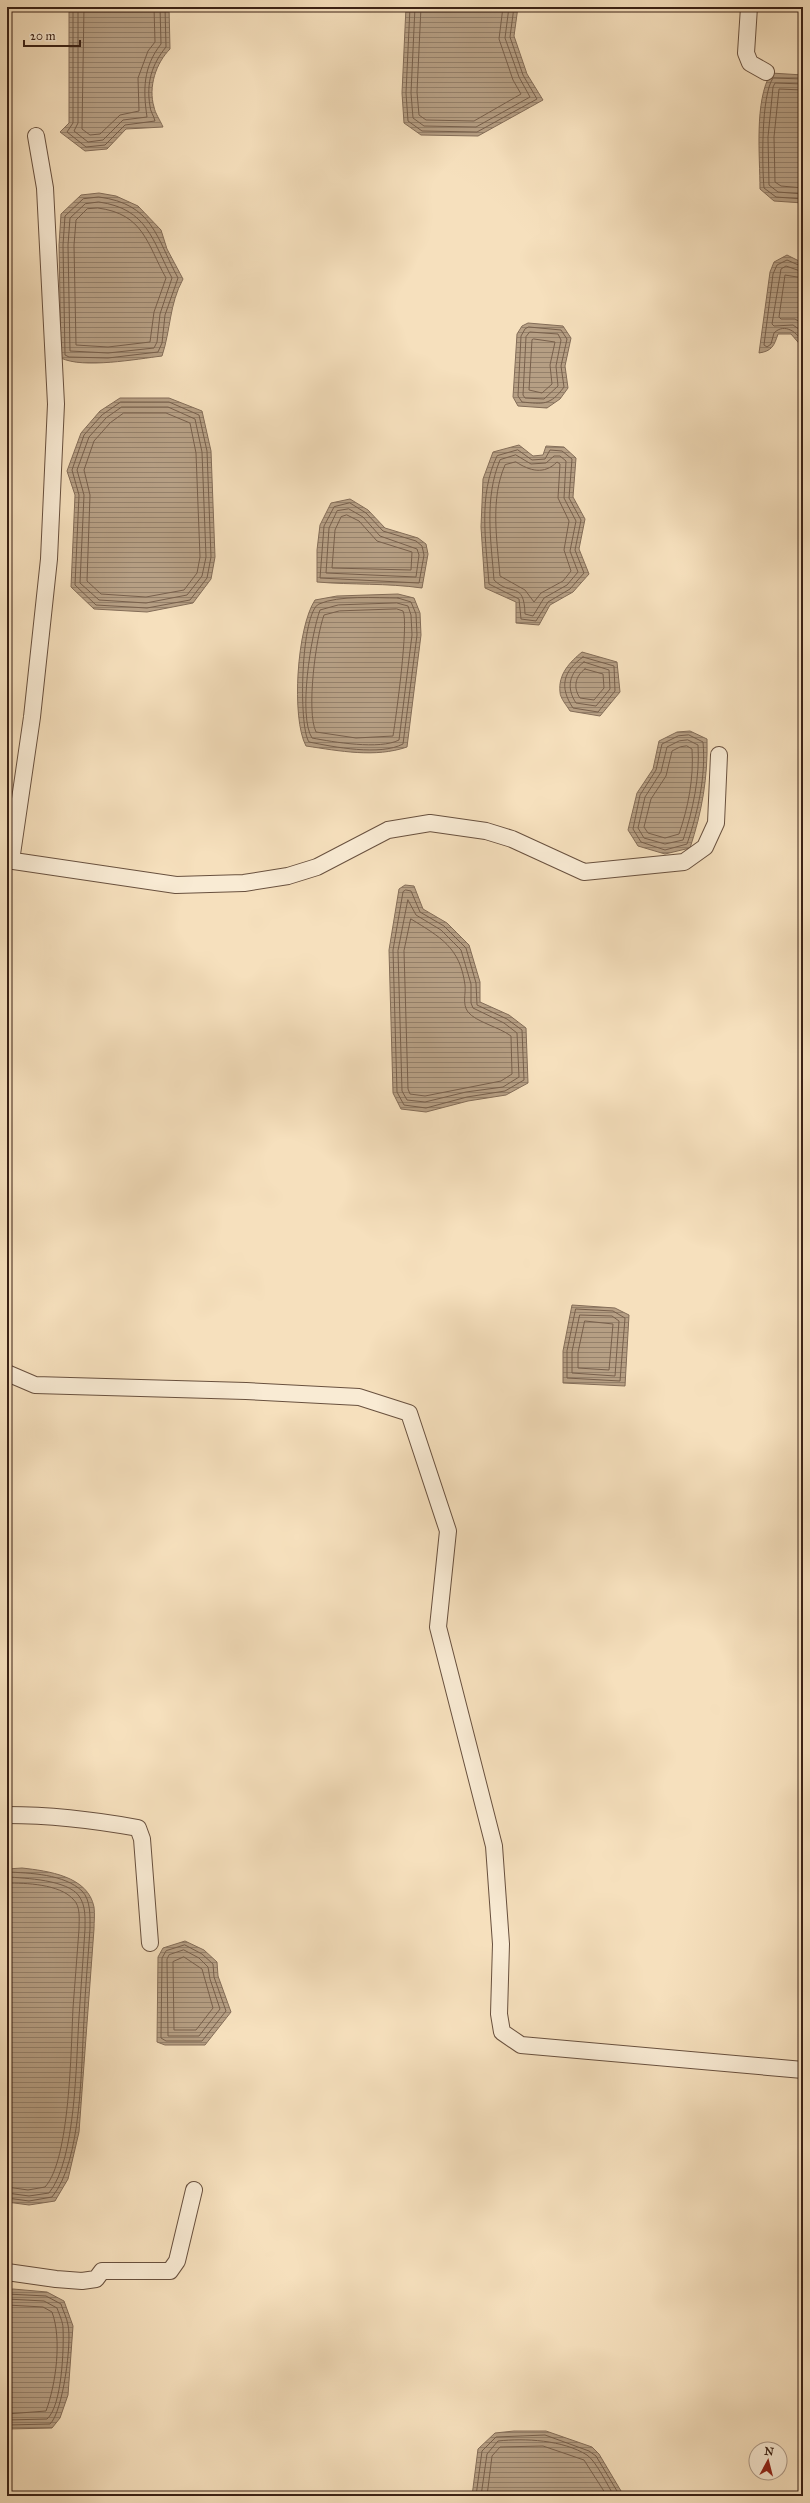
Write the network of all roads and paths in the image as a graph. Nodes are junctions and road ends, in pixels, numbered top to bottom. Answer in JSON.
{"nodes":[{"id":1,"x":749,"y":7,"type":"edge"},
{"id":2,"x":766,"y":72,"type":"dead end"},
{"id":3,"x":36,"y":136,"type":"dead end"},
{"id":4,"x":719,"y":755,"type":"dead end"},
{"id":5,"x":9,"y":861,"type":"edge"},
{"id":6,"x":7,"y":1373,"type":"edge"},
{"id":7,"x":7,"y":1815,"type":"edge"},
{"id":8,"x":150,"y":1943,"type":"dead end"},
{"id":9,"x":803,"y":2070,"type":"edge"},
{"id":10,"x":194,"y":2190,"type":"dead end"},
{"id":11,"x":7,"y":2272,"type":"edge"}],
"edges":[{"from":1,"to":2,"type":"street"},
{"from":3,"to":5,"type":"street"},
{"from":4,"to":5,"type":"street"},
{"from":6,"to":9,"type":"street"},
{"from":7,"to":8,"type":"street"},
{"from":10,"to":11,"type":"street"}]}
